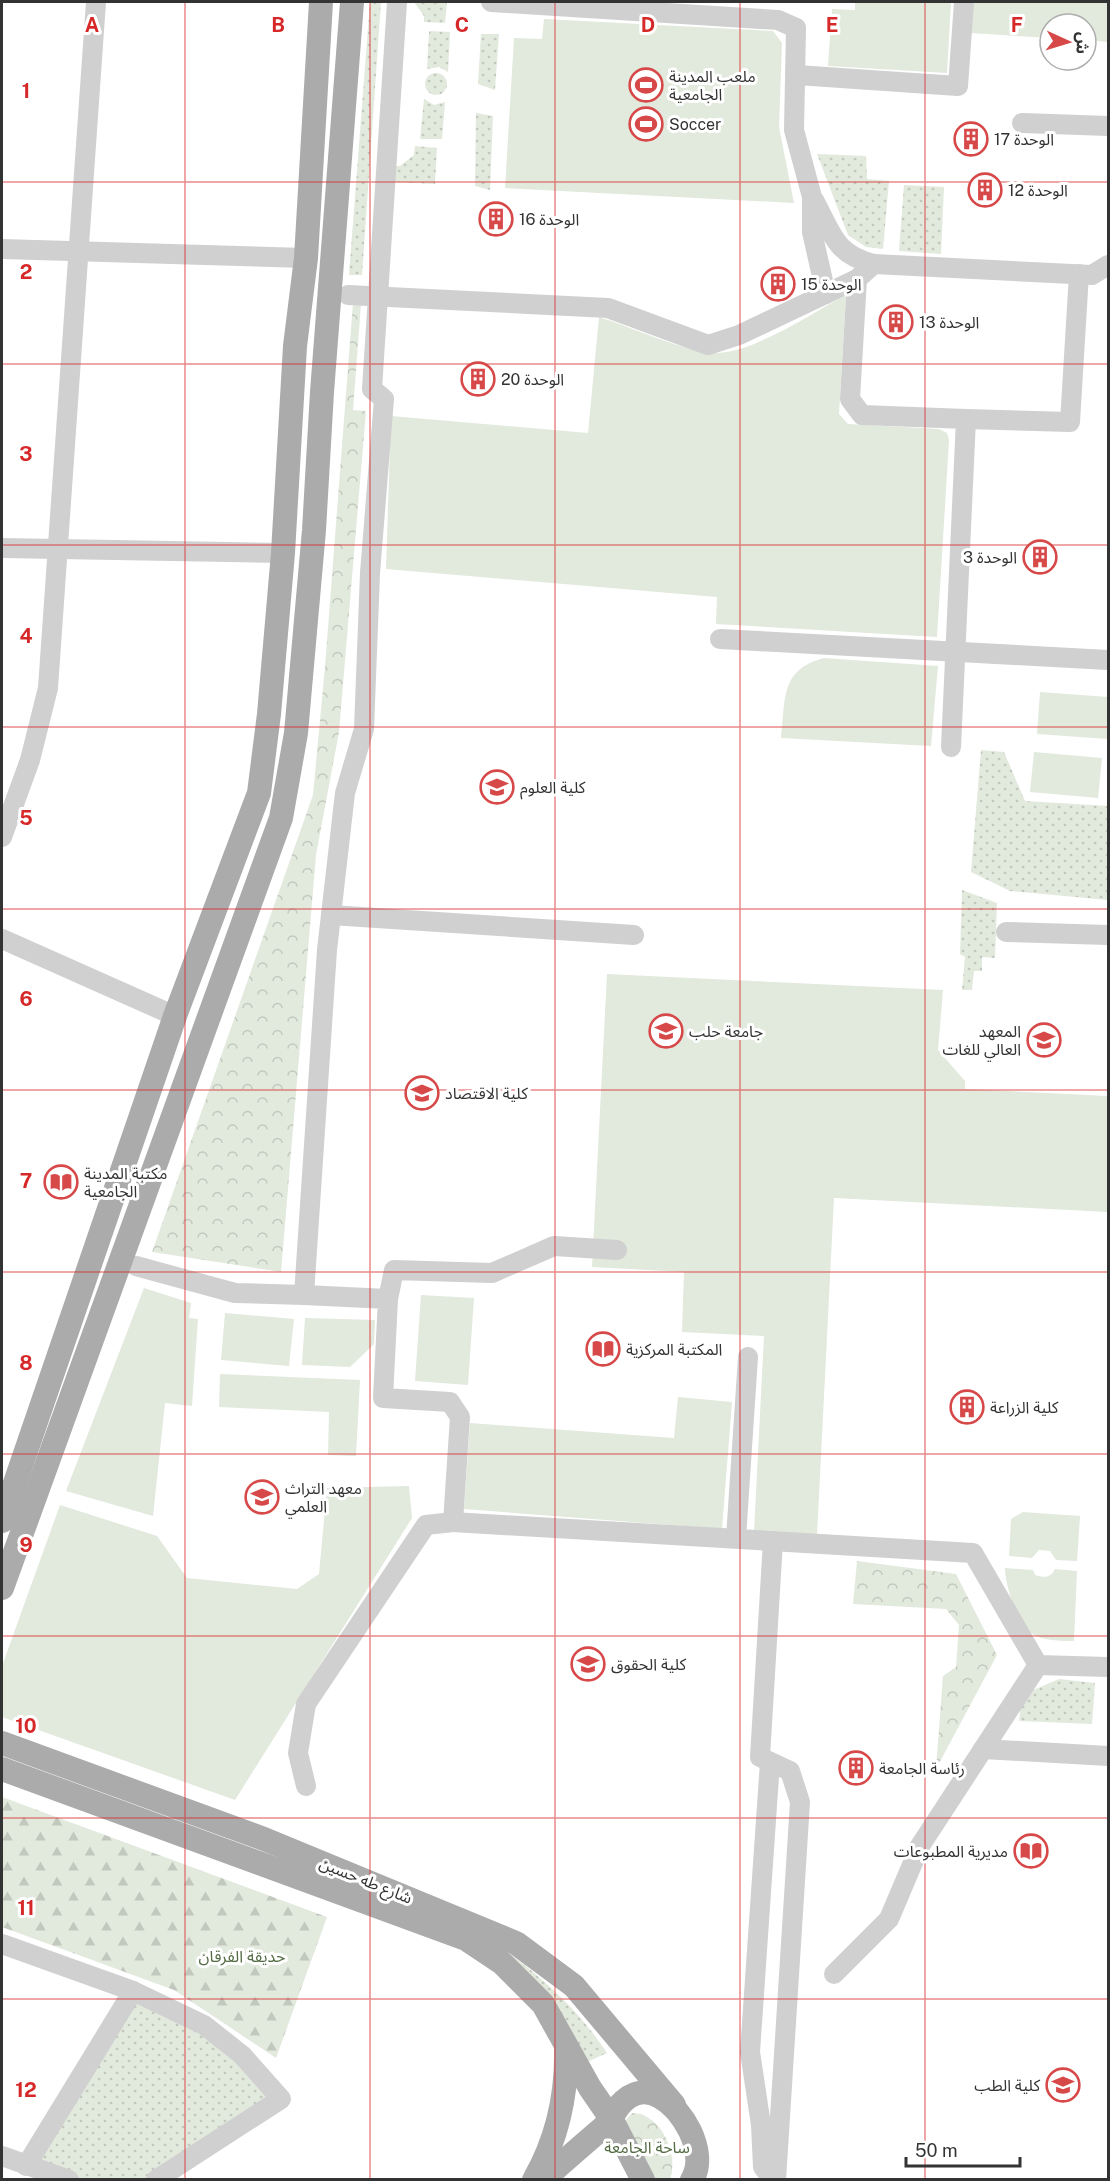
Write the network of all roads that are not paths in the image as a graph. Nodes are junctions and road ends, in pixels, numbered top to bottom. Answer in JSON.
{"nodes":[{"id":1,"x":96,"y":2,"type":"edge"},
{"id":2,"x":321,"y":2,"type":"edge"},
{"id":3,"x":352,"y":2,"type":"edge"},
{"id":4,"x":396,"y":2,"type":"edge"},
{"id":5,"x":491,"y":2,"type":"edge"},
{"id":6,"x":964,"y":2,"type":"edge"},
{"id":7,"x":714,"y":9,"type":"edge"},
{"id":8,"x":797,"y":75,"type":"junction"},
{"id":9,"x":1022,"y":123,"type":"dead end"},
{"id":10,"x":1108,"y":126,"type":"edge"},
{"id":11,"x":812,"y":197,"type":"junction"},
{"id":12,"x":2,"y":249,"type":"edge"},
{"id":13,"x":79,"y":250,"type":"junction"},
{"id":14,"x":306,"y":258,"type":"junction"},
{"id":15,"x":874,"y":264,"type":"junction"},
{"id":16,"x":1108,"y":265,"type":"edge"},
{"id":17,"x":1079,"y":274,"type":"junction"},
{"id":18,"x":857,"y":279,"type":"junction"},
{"id":19,"x":826,"y":294,"type":"junction"},
{"id":20,"x":348,"y":296,"type":"dead end"},
{"id":21,"x":377,"y":297,"type":"junction"},
{"id":22,"x":292,"y":391,"type":"junction"},
{"id":23,"x":322,"y":392,"type":"junction"},
{"id":24,"x":966,"y":419,"type":"junction"},
{"id":25,"x":2,"y":548,"type":"edge"},
{"id":26,"x":56,"y":548,"type":"junction"},
{"id":27,"x":283,"y":553,"type":"junction"},
{"id":28,"x":720,"y":639,"type":"dead end"},
{"id":29,"x":955,"y":651,"type":"junction"},
{"id":30,"x":1108,"y":660,"type":"edge"},
{"id":31,"x":951,"y":747,"type":"dead end"},
{"id":32,"x":2,"y":837,"type":"edge"},
{"id":33,"x":331,"y":915,"type":"junction"},
{"id":34,"x":1006,"y":932,"type":"dead end"},
{"id":35,"x":634,"y":935,"type":"dead end"},
{"id":36,"x":1108,"y":935,"type":"edge"},
{"id":37,"x":2,"y":939,"type":"edge"},
{"id":38,"x":175,"y":1016,"type":"junction"},
{"id":39,"x":617,"y":1250,"type":"dead end"},
{"id":40,"x":136,"y":1266,"type":"dead end"},
{"id":41,"x":304,"y":1295,"type":"junction"},
{"id":42,"x":388,"y":1299,"type":"junction"},
{"id":43,"x":748,"y":1357,"type":"dead end"},
{"id":44,"x":10,"y":1473,"type":"edge"},
{"id":45,"x":2,"y":1521,"type":"edge"},
{"id":46,"x":453,"y":1522,"type":"junction"},
{"id":47,"x":736,"y":1539,"type":"junction"},
{"id":48,"x":773,"y":1541,"type":"junction"},
{"id":49,"x":2,"y":1588,"type":"edge"},
{"id":50,"x":1038,"y":1665,"type":"junction"},
{"id":51,"x":1108,"y":1667,"type":"edge"},
{"id":52,"x":2,"y":1743,"type":"edge"},
{"id":53,"x":983,"y":1749,"type":"junction"},
{"id":54,"x":1108,"y":1755,"type":"edge"},
{"id":55,"x":770,"y":1762,"type":"junction"},
{"id":56,"x":2,"y":1769,"type":"edge"},
{"id":57,"x":306,"y":1786,"type":"dead end"},
{"id":58,"x":2,"y":1944,"type":"edge"},
{"id":59,"x":834,"y":1974,"type":"dead end"},
{"id":60,"x":132,"y":1992,"type":"junction"},
{"id":61,"x":566,"y":2046,"type":"junction"},
{"id":62,"x":674,"y":2104,"type":"junction"},
{"id":63,"x":612,"y":2120,"type":"junction"},
{"id":64,"x":2,"y":2156,"type":"edge"},
{"id":65,"x":26,"y":2166,"type":"junction"},
{"id":66,"x":697,"y":2173,"type":"edge"},
{"id":67,"x":69,"y":2180,"type":"edge"},
{"id":68,"x":156,"y":2180,"type":"edge"},
{"id":69,"x":534,"y":2180,"type":"edge"},
{"id":70,"x":543,"y":2180,"type":"edge"},
{"id":71,"x":643,"y":2180,"type":"edge"},
{"id":72,"x":775,"y":2180,"type":"edge"}],
"edges":[{"from":1,"to":13,"type":"street"},
{"from":2,"to":14,"type":"main road"},
{"from":3,"to":23,"type":"main road"},
{"from":4,"to":21,"type":"street"},
{"from":5,"to":7,"type":"street"},
{"from":6,"to":8,"type":"street"},
{"from":7,"to":8,"type":"street"},
{"from":8,"to":11,"type":"street"},
{"from":9,"to":10,"type":"street"},
{"from":11,"to":15,"type":"street"},
{"from":11,"to":19,"type":"street"},
{"from":12,"to":13,"type":"street"},
{"from":13,"to":14,"type":"street"},
{"from":13,"to":26,"type":"street"},
{"from":14,"to":22,"type":"main road"},
{"from":15,"to":17,"type":"street"},
{"from":15,"to":18,"type":"street"},
{"from":16,"to":17,"type":"street"},
{"from":17,"to":24,"type":"street"},
{"from":18,"to":19,"type":"street"},
{"from":18,"to":24,"type":"street"},
{"from":19,"to":21,"type":"street"},
{"from":20,"to":21,"type":"street"},
{"from":21,"to":33,"type":"street"},
{"from":22,"to":23,"type":"main road"},
{"from":22,"to":27,"type":"main road"},
{"from":23,"to":49,"type":"main road"},
{"from":24,"to":29,"type":"street"},
{"from":25,"to":26,"type":"street"},
{"from":26,"to":27,"type":"street"},
{"from":26,"to":32,"type":"street"},
{"from":27,"to":38,"type":"main road"},
{"from":28,"to":29,"type":"street"},
{"from":29,"to":30,"type":"street"},
{"from":29,"to":31,"type":"street"},
{"from":33,"to":35,"type":"street"},
{"from":33,"to":41,"type":"street"},
{"from":34,"to":36,"type":"street"},
{"from":37,"to":38,"type":"street"},
{"from":38,"to":44,"type":"main road"},
{"from":39,"to":42,"type":"street"},
{"from":40,"to":41,"type":"street"},
{"from":41,"to":42,"type":"street"},
{"from":42,"to":46,"type":"street"},
{"from":43,"to":47,"type":"street"},
{"from":44,"to":45,"type":"main road"},
{"from":46,"to":47,"type":"street"},
{"from":46,"to":57,"type":"street"},
{"from":47,"to":48,"type":"street"},
{"from":48,"to":50,"type":"street"},
{"from":48,"to":55,"type":"street"},
{"from":50,"to":51,"type":"street"},
{"from":50,"to":53,"type":"street"},
{"from":52,"to":62,"type":"main road","name":"شارع طه حسين"},
{"from":53,"to":54,"type":"street"},
{"from":53,"to":59,"type":"street"},
{"from":55,"to":72,"type":"street"},
{"from":55,"to":72,"type":"street"},
{"from":56,"to":61,"type":"main road"},
{"from":58,"to":60,"type":"street"},
{"from":60,"to":65,"type":"street"},
{"from":60,"to":68,"type":"street"},
{"from":61,"to":63,"type":"main road"},
{"from":61,"to":69,"type":"main road"},
{"from":62,"to":63,"type":"main road"},
{"from":62,"to":66,"type":"main road","name":"شارع طه حسين"},
{"from":63,"to":70,"type":"main road"},
{"from":63,"to":71,"type":"main road"},
{"from":64,"to":65,"type":"street"},
{"from":65,"to":67,"type":"street"}]}
